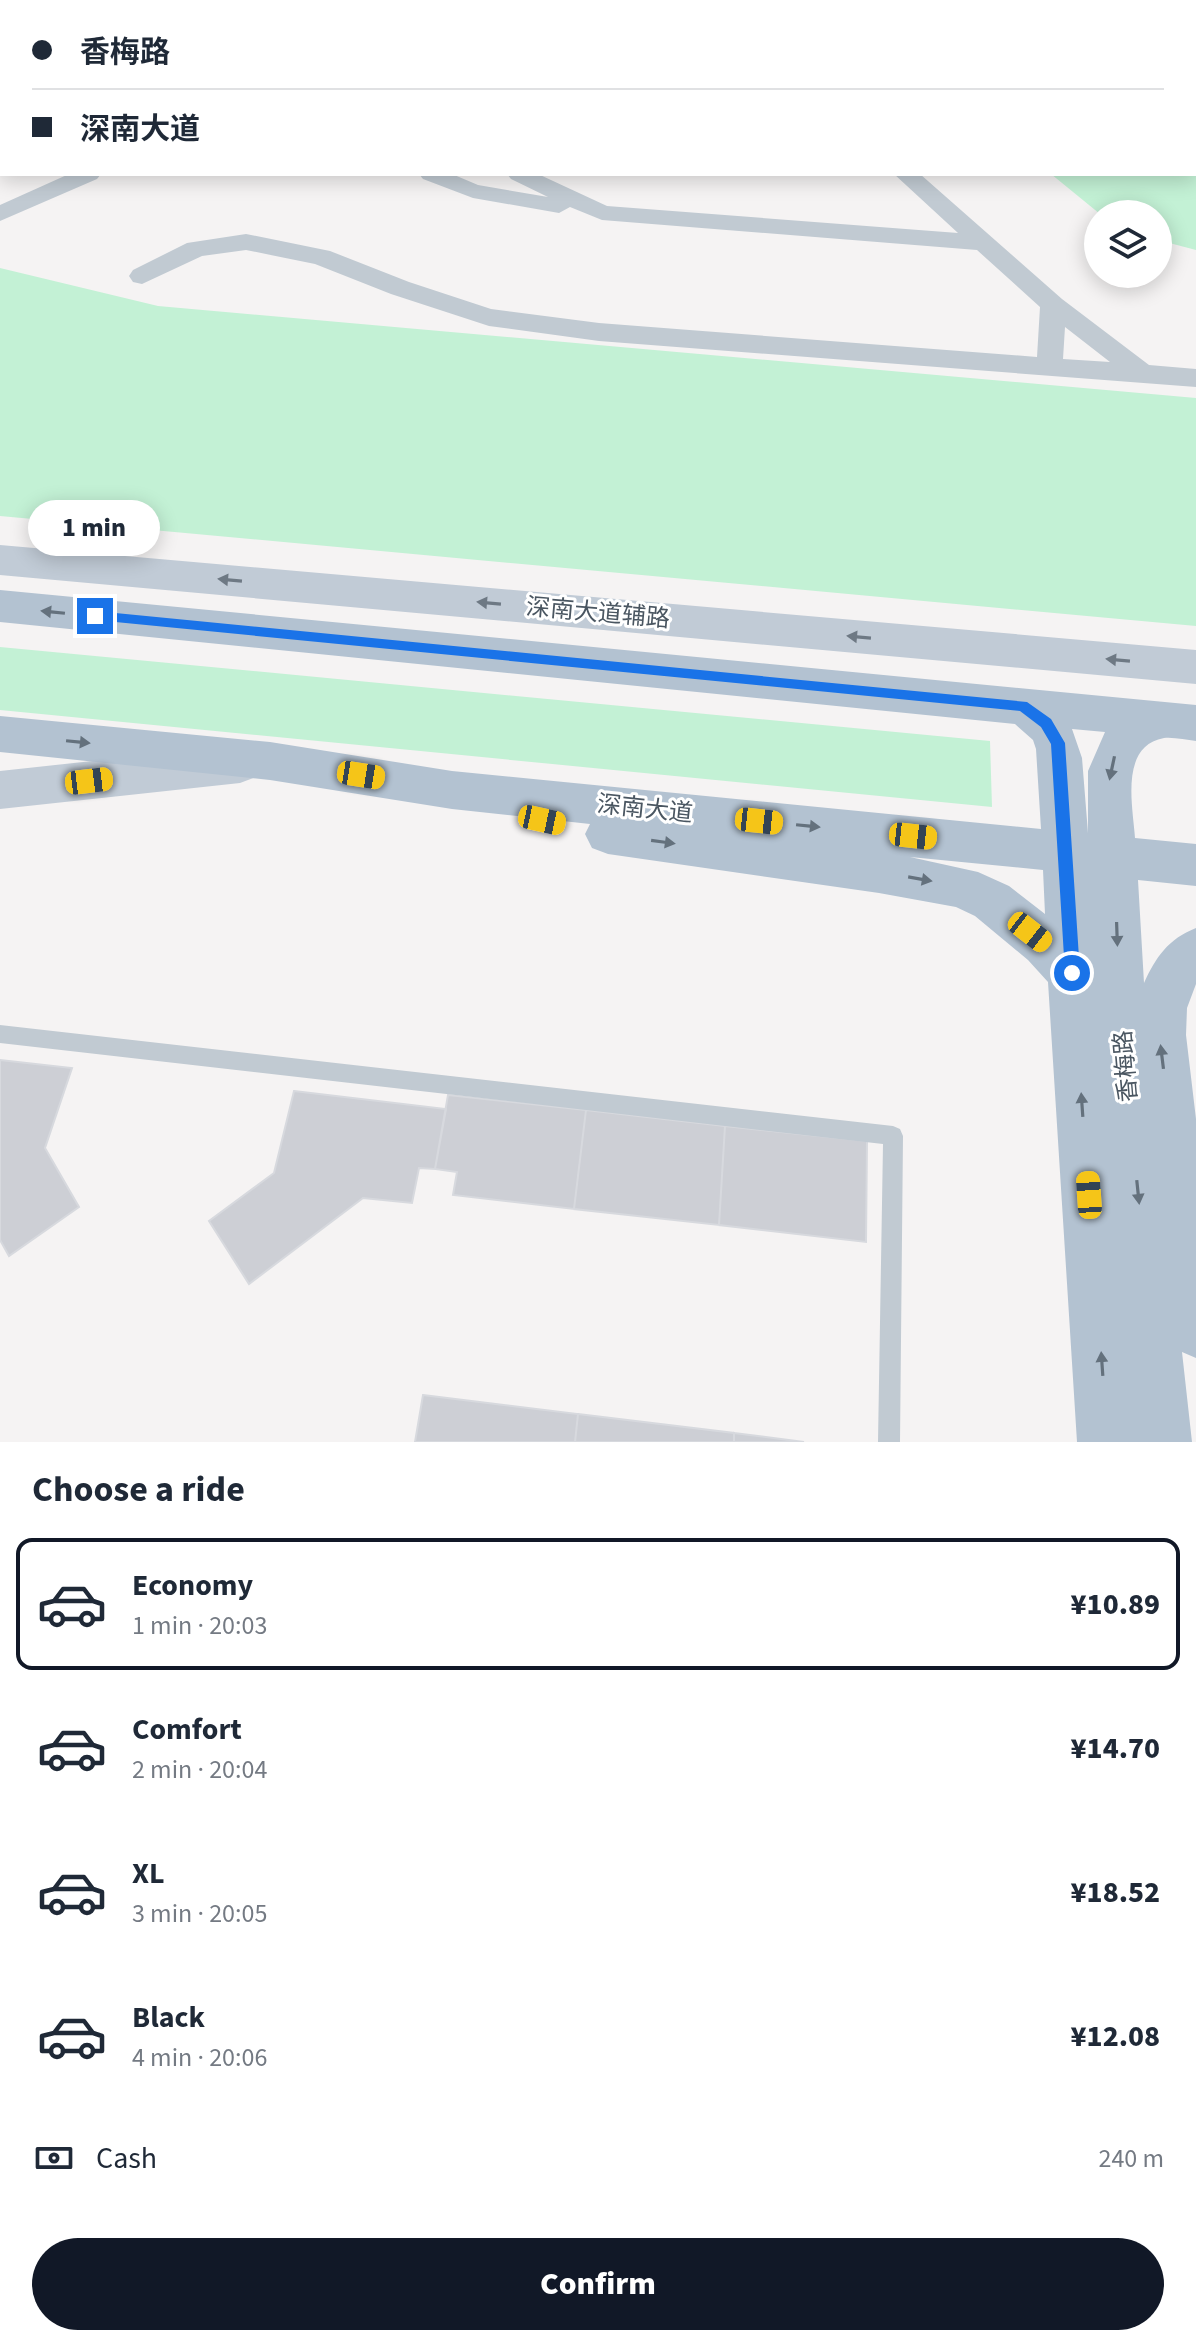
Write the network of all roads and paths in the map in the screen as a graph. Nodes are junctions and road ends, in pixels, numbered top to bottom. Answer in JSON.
{"nodes":[{"id":1,"x":85,"y":176,"type":"edge"},
{"id":2,"x":436,"y":176,"type":"edge"},
{"id":3,"x":523,"y":176,"type":"edge"},
{"id":4,"x":908,"y":176,"type":"edge"},
{"id":5,"x":602,"y":213,"type":"junction"},
{"id":6,"x":0,"y":214,"type":"edge"},
{"id":7,"x":983,"y":243,"type":"junction"},
{"id":8,"x":142,"y":276,"type":"dead end"},
{"id":9,"x":1053,"y":305,"type":"junction"},
{"id":10,"x":1050,"y":365,"type":"junction"},
{"id":11,"x":1141,"y":374,"type":"junction"},
{"id":12,"x":1196,"y":378,"type":"edge"},
{"id":13,"x":0,"y":560,"type":"edge"},
{"id":14,"x":0,"y":606,"type":"edge"},
{"id":15,"x":1196,"y":667,"type":"edge"},
{"id":16,"x":1023,"y":706,"type":"junction"},
{"id":17,"x":1181,"y":722,"type":"edge"},
{"id":18,"x":0,"y":734,"type":"edge"},
{"id":19,"x":270,"y":761,"type":"junction"},
{"id":20,"x":0,"y":790,"type":"edge"},
{"id":21,"x":452,"y":790,"type":"junction"},
{"id":22,"x":1065,"y":852,"type":"junction"},
{"id":23,"x":1114,"y":856,"type":"junction"},
{"id":24,"x":1196,"y":865,"type":"edge"},
{"id":25,"x":1196,"y":951,"type":"edge"},
{"id":26,"x":1072,"y":973,"type":"junction"},
{"id":27,"x":1122,"y":1030,"type":"junction"},
{"id":28,"x":0,"y":1034,"type":"edge"},
{"id":29,"x":1184,"y":1126,"type":"edge"},
{"id":30,"x":1196,"y":1329,"type":"edge"},
{"id":31,"x":889,"y":1442,"type":"edge"},
{"id":32,"x":1107,"y":1442,"type":"edge"},
{"id":33,"x":1162,"y":1442,"type":"edge"}],
"edges":[{"from":1,"to":6,"type":"street"},
{"from":2,"to":5,"type":"street"},
{"from":3,"to":5,"type":"street"},
{"from":4,"to":7,"type":"street"},
{"from":5,"to":7,"type":"street"},
{"from":7,"to":9,"type":"street"},
{"from":8,"to":10,"type":"street"},
{"from":9,"to":10,"type":"street"},
{"from":9,"to":11,"type":"street"},
{"from":10,"to":11,"type":"street"},
{"from":11,"to":12,"type":"street"},
{"from":15,"to":13,"type":"main road","name":"深南大道辅路","one_way":true},
{"from":16,"to":14,"type":"main road","one_way":true},
{"from":16,"to":17,"type":"main road"},
{"from":16,"to":22,"type":"main road","name":"香梅路"},
{"from":17,"to":23,"type":"main road","name":"香梅路","one_way":true},
{"from":18,"to":19,"type":"main road","name":"深南大道","one_way":true},
{"from":19,"to":20,"type":"main road"},
{"from":19,"to":21,"type":"main road","name":"深南大道"},
{"from":21,"to":22,"type":"main road","name":"深南大道","one_way":true},
{"from":21,"to":26,"type":"main road","one_way":true},
{"from":22,"to":23,"type":"main road","name":"深南大道"},
{"from":22,"to":26,"type":"main road","name":"香梅路"},
{"from":23,"to":24,"type":"main road","name":"深南大道"},
{"from":23,"to":27,"type":"main road","name":"香梅路","one_way":true},
{"from":29,"to":25,"type":"main road","one_way":true},
{"from":26,"to":27,"type":"main road"},
{"from":32,"to":26,"type":"main road","name":"香梅路","one_way":true},
{"from":27,"to":33,"type":"main road","name":"香梅路","one_way":true},
{"from":28,"to":31,"type":"lane"},
{"from":29,"to":30,"type":"main road"}]}
